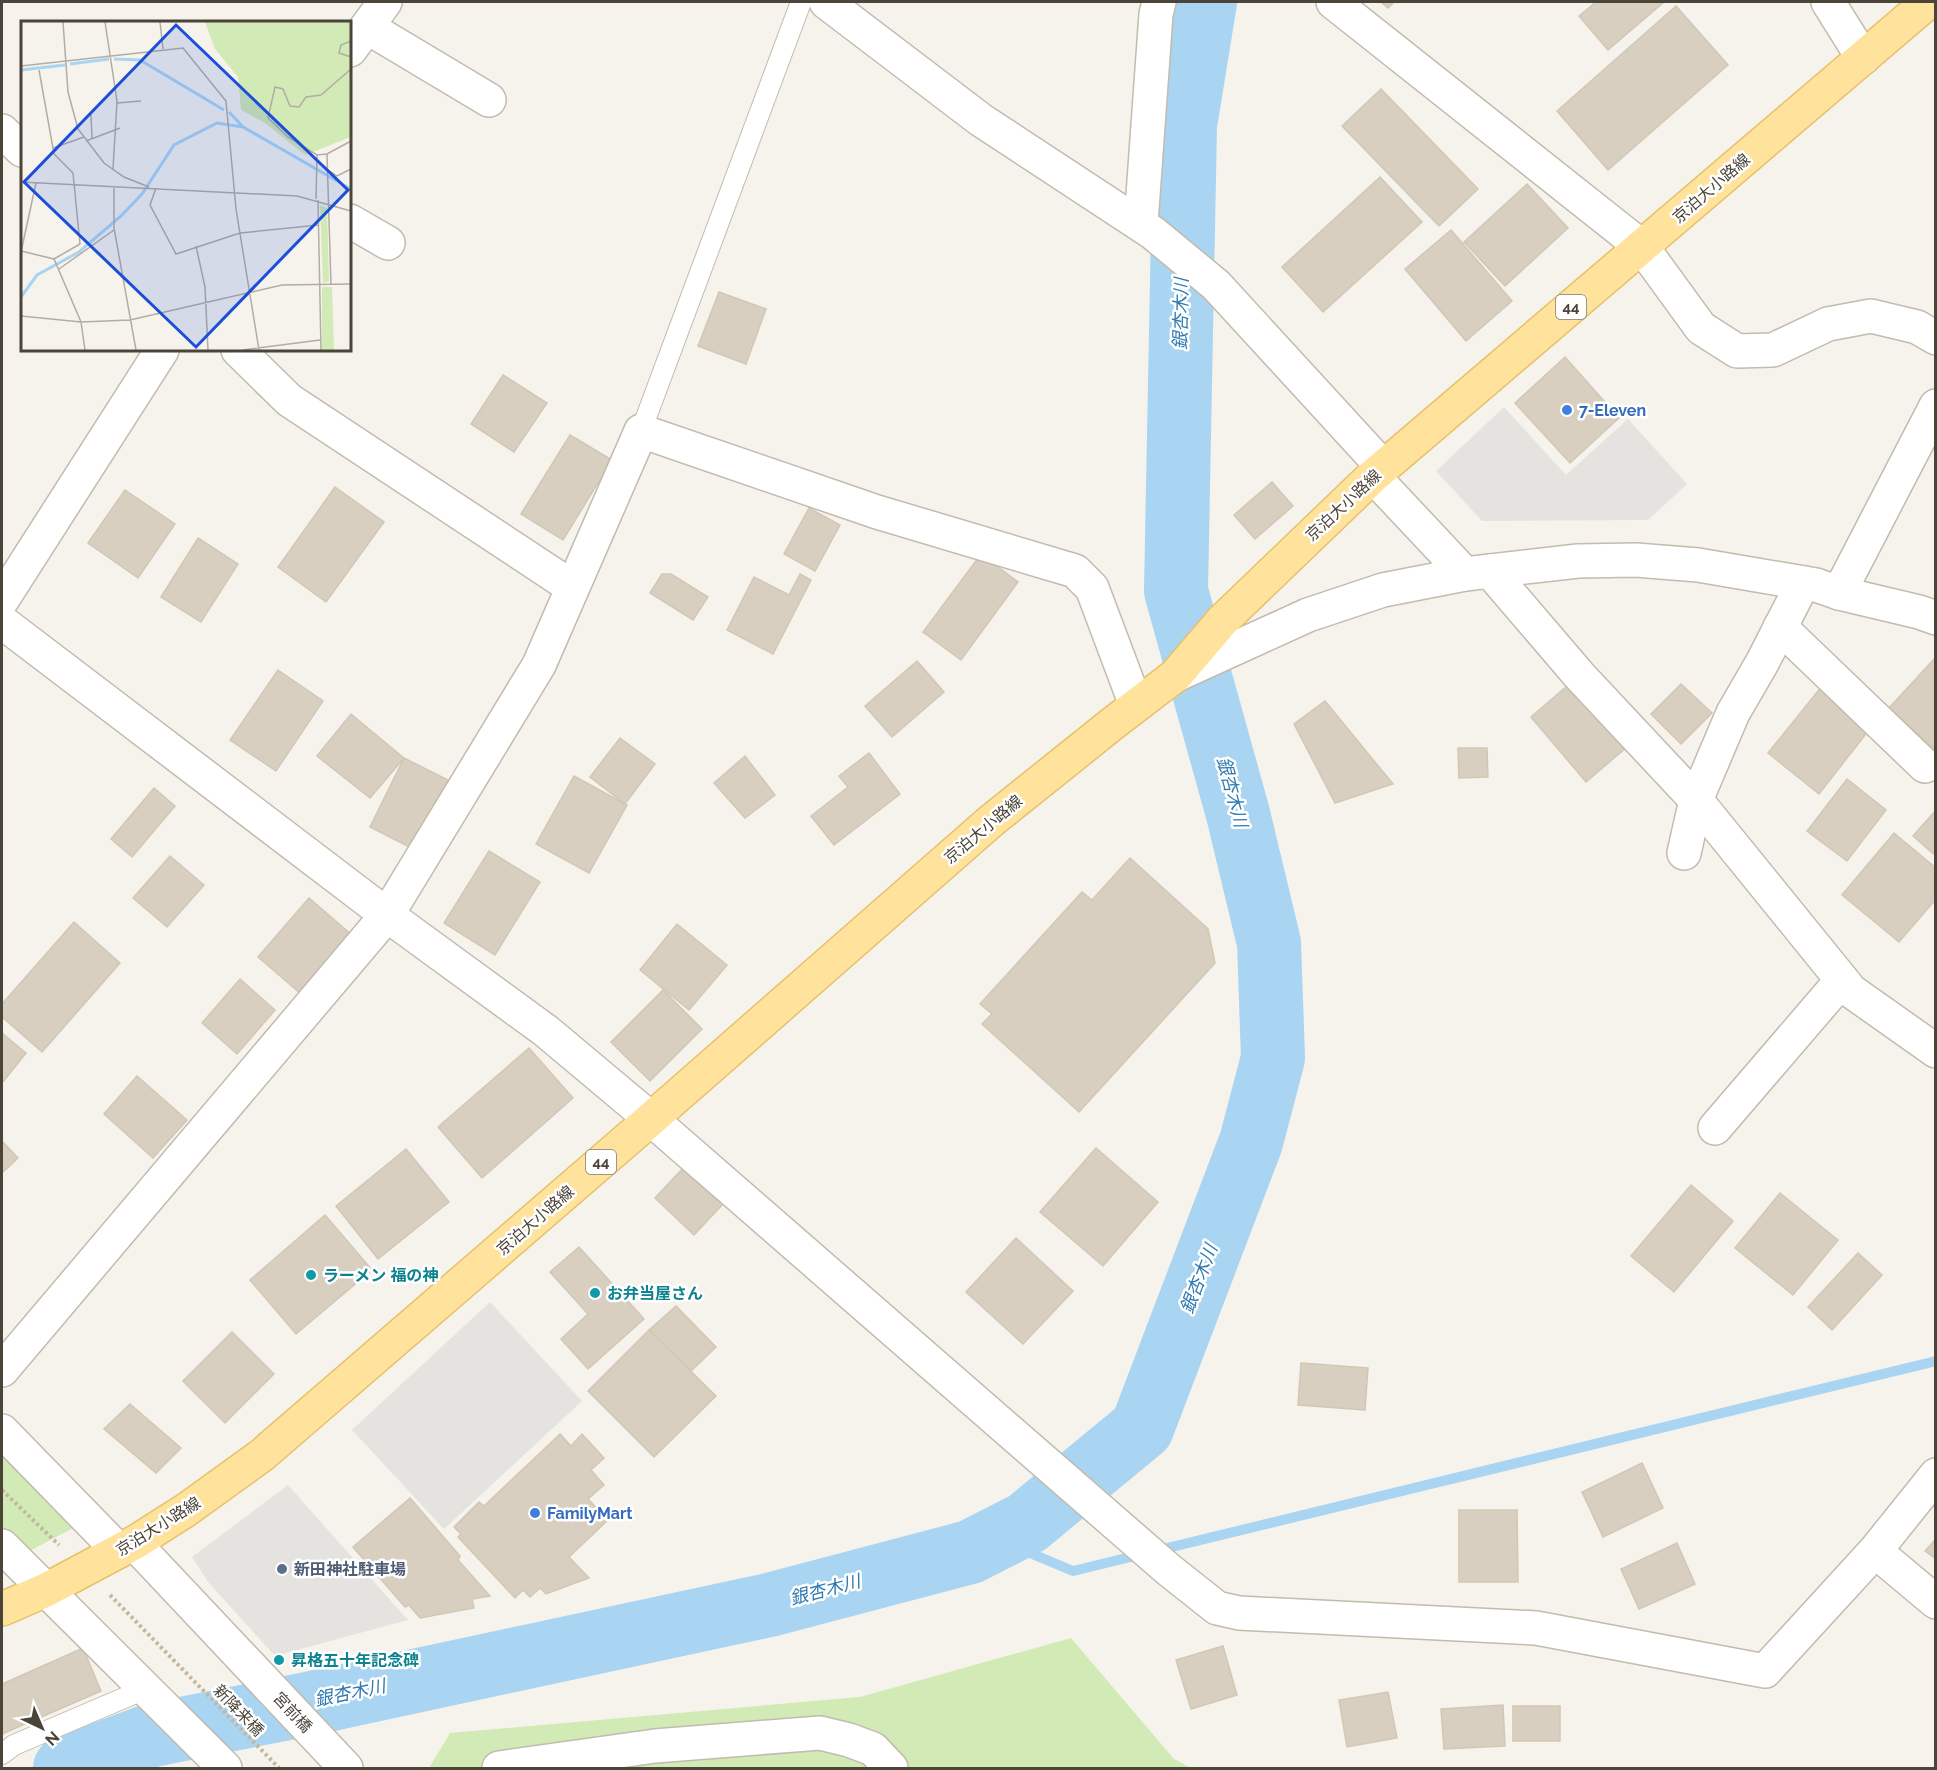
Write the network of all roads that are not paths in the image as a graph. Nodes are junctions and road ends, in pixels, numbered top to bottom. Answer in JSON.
{"nodes":[{"id":1,"x":801,"y":2,"type":"edge"},
{"id":2,"x":826,"y":2,"type":"edge"},
{"id":3,"x":1160,"y":2,"type":"edge"},
{"id":4,"x":1334,"y":2,"type":"edge"},
{"id":5,"x":1828,"y":2,"type":"edge"},
{"id":6,"x":1928,"y":2,"type":"edge"},
{"id":7,"x":367,"y":26,"type":"edge"},
{"id":8,"x":1863,"y":58,"type":"junction"},
{"id":9,"x":489,"y":100,"type":"dead end"},
{"id":10,"x":2,"y":131,"type":"edge"},
{"id":11,"x":21,"y":149,"type":"edge"},
{"id":12,"x":351,"y":222,"type":"edge"},
{"id":13,"x":1147,"y":228,"type":"junction"},
{"id":14,"x":388,"y":243,"type":"dead end"},
{"id":15,"x":1642,"y":247,"type":"junction"},
{"id":16,"x":1935,"y":338,"type":"edge"},
{"id":17,"x":161,"y":351,"type":"edge"},
{"id":18,"x":239,"y":351,"type":"edge"},
{"id":19,"x":1935,"y":406,"type":"edge"},
{"id":20,"x":641,"y":431,"type":"junction"},
{"id":21,"x":1378,"y":472,"type":"junction"},
{"id":22,"x":1477,"y":572,"type":"junction"},
{"id":23,"x":1803,"y":583,"type":"junction"},
{"id":24,"x":572,"y":587,"type":"junction"},
{"id":25,"x":1839,"y":593,"type":"junction"},
{"id":26,"x":2,"y":600,"type":"edge"},
{"id":27,"x":1935,"y":618,"type":"edge"},
{"id":28,"x":2,"y":622,"type":"edge"},
{"id":29,"x":1780,"y":627,"type":"junction"},
{"id":30,"x":1224,"y":636,"type":"junction"},
{"id":31,"x":1157,"y":690,"type":"junction"},
{"id":32,"x":1925,"y":766,"type":"dead end"},
{"id":33,"x":1696,"y":800,"type":"junction"},
{"id":34,"x":1684,"y":853,"type":"dead end"},
{"id":35,"x":387,"y":915,"type":"junction"},
{"id":36,"x":1842,"y":980,"type":"junction"},
{"id":37,"x":1935,"y":1051,"type":"edge"},
{"id":38,"x":651,"y":1119,"type":"junction"},
{"id":39,"x":1715,"y":1128,"type":"dead end"},
{"id":40,"x":2,"y":1370,"type":"edge"},
{"id":41,"x":2,"y":1431,"type":"edge"},
{"id":42,"x":1935,"y":1475,"type":"edge"},
{"id":43,"x":2,"y":1546,"type":"edge"},
{"id":44,"x":127,"y":1547,"type":"junction"},
{"id":45,"x":1875,"y":1551,"type":"junction"},
{"id":46,"x":46,"y":1590,"type":"junction"},
{"id":47,"x":1935,"y":1602,"type":"edge"},
{"id":48,"x":2,"y":1609,"type":"edge"},
{"id":49,"x":151,"y":1695,"type":"junction"},
{"id":50,"x":2,"y":1754,"type":"edge"},
{"id":51,"x":225,"y":1768,"type":"edge"},
{"id":52,"x":346,"y":1768,"type":"edge"},
{"id":53,"x":499,"y":1768,"type":"edge"},
{"id":54,"x":891,"y":1768,"type":"edge"}],
"edges":[{"from":1,"to":20,"type":"lane"},
{"from":2,"to":13,"type":"street"},
{"from":3,"to":13,"type":"street"},
{"from":4,"to":15,"type":"street"},
{"from":5,"to":8,"type":"street"},
{"from":6,"to":8,"type":"main road","name":"京泊大小路線","number":"44"},
{"from":7,"to":9,"type":"street"},
{"from":8,"to":15,"type":"main road","name":"京泊大小路線","number":"44"},
{"from":10,"to":11,"type":"street"},
{"from":12,"to":14,"type":"street"},
{"from":13,"to":21,"type":"street"},
{"from":15,"to":16,"type":"street"},
{"from":15,"to":21,"type":"main road","name":"京泊大小路線","number":"44"},
{"from":17,"to":26,"type":"street"},
{"from":18,"to":24,"type":"street"},
{"from":19,"to":25,"type":"street"},
{"from":20,"to":24,"type":"street"},
{"from":20,"to":31,"type":"street"},
{"from":21,"to":22,"type":"street"},
{"from":21,"to":30,"type":"main road","name":"京泊大小路線","number":"44"},
{"from":22,"to":23,"type":"street"},
{"from":22,"to":30,"type":"street"},
{"from":22,"to":33,"type":"street"},
{"from":23,"to":25,"type":"street"},
{"from":23,"to":29,"type":"street"},
{"from":24,"to":35,"type":"street"},
{"from":25,"to":27,"type":"street"},
{"from":28,"to":35,"type":"street"},
{"from":29,"to":32,"type":"street"},
{"from":29,"to":33,"type":"street"},
{"from":30,"to":31,"type":"main road","name":"京泊大小路線","number":"44"},
{"from":31,"to":38,"type":"main road","name":"京泊大小路線","number":"44"},
{"from":33,"to":34,"type":"street"},
{"from":33,"to":36,"type":"street"},
{"from":35,"to":38,"type":"street"},
{"from":35,"to":40,"type":"street"},
{"from":36,"to":37,"type":"street"},
{"from":36,"to":39,"type":"street"},
{"from":38,"to":44,"type":"main road","name":"京泊大小路線","number":"44"},
{"from":38,"to":45,"type":"street"},
{"from":41,"to":44,"type":"street","name":"宮前橋"},
{"from":42,"to":45,"type":"street"},
{"from":43,"to":46,"type":"street"},
{"from":44,"to":46,"type":"main road","name":"京泊大小路線","number":"44"},
{"from":44,"to":52,"type":"street","name":"宮前橋"},
{"from":45,"to":47,"type":"street"},
{"from":46,"to":48,"type":"main road","name":"京泊大小路線","number":"44"},
{"from":46,"to":49,"type":"street"},
{"from":49,"to":50,"type":"lane"},
{"from":49,"to":51,"type":"street"},
{"from":53,"to":54,"type":"street"}]}
